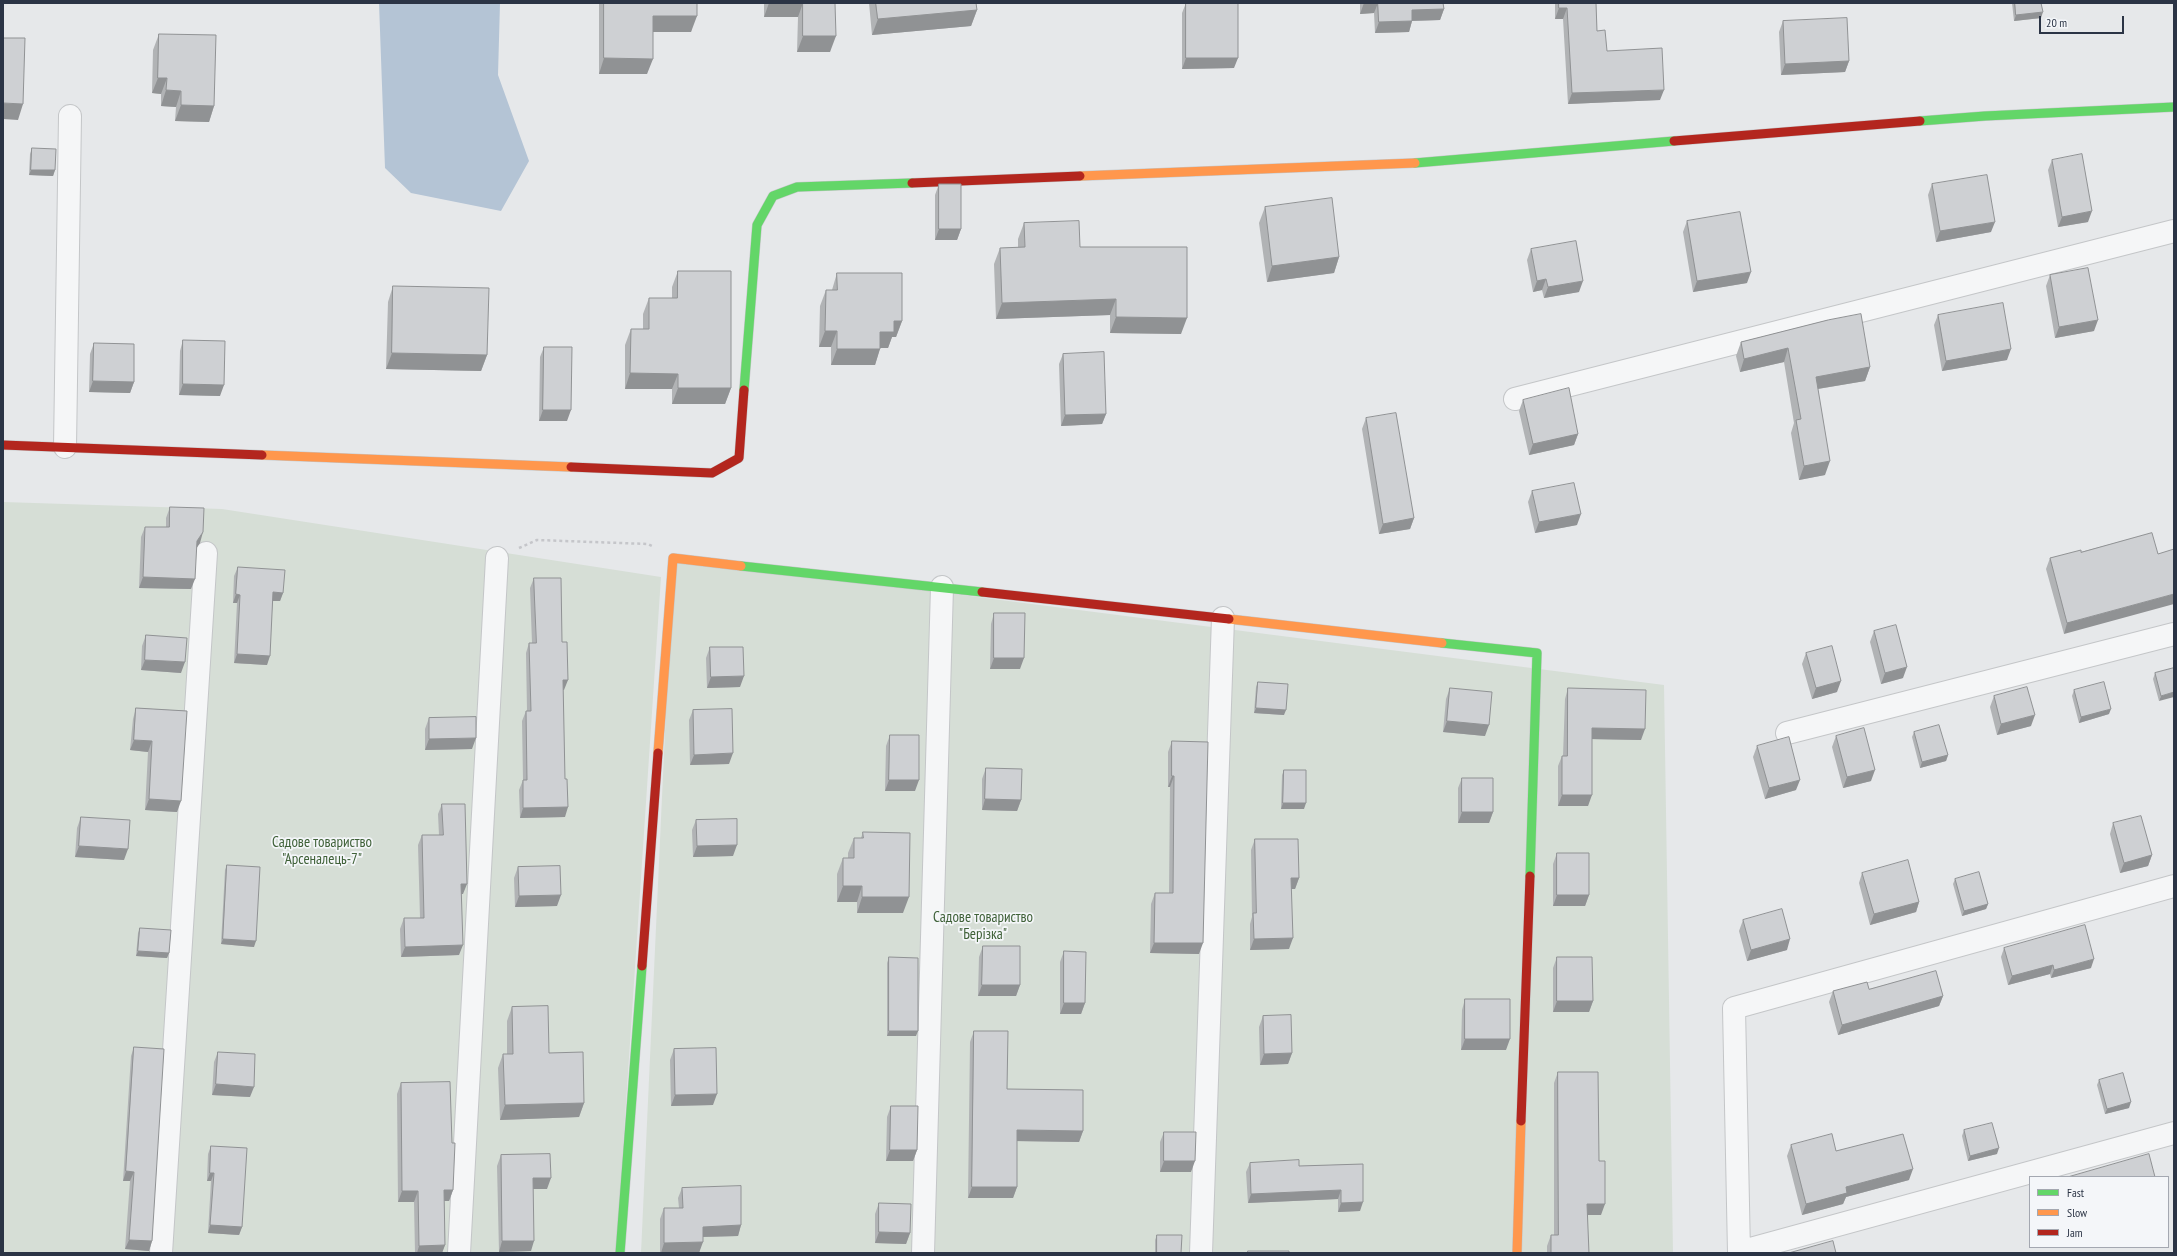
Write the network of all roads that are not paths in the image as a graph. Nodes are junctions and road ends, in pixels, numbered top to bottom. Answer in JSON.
{"nodes":[{"id":1,"x":2174,"y":106,"type":"edge"},
{"id":2,"x":70,"y":116,"type":"dead end"},
{"id":3,"x":2174,"y":231,"type":"edge"},
{"id":4,"x":1516,"y":399,"type":"dead end"},
{"id":5,"x":3,"y":445,"type":"edge"},
{"id":6,"x":65,"y":447,"type":"junction"},
{"id":7,"x":206,"y":553,"type":"dead end"},
{"id":8,"x":497,"y":558,"type":"road end"},
{"id":9,"x":942,"y":587,"type":"junction"},
{"id":10,"x":1223,"y":618,"type":"junction"},
{"id":11,"x":2174,"y":634,"type":"edge"},
{"id":12,"x":1787,"y":733,"type":"dead end"},
{"id":13,"x":2174,"y":886,"type":"edge"},
{"id":14,"x":2174,"y":1133,"type":"edge"},
{"id":15,"x":1739,"y":1252,"type":"edge"},
{"id":16,"x":161,"y":1253,"type":"edge"},
{"id":17,"x":459,"y":1253,"type":"edge"},
{"id":18,"x":620,"y":1253,"type":"edge"},
{"id":19,"x":923,"y":1253,"type":"edge"},
{"id":20,"x":1201,"y":1253,"type":"edge"},
{"id":21,"x":1517,"y":1253,"type":"edge"}],
"edges":[{"from":1,"to":6,"type":"street"},
{"from":2,"to":6,"type":"street"},
{"from":3,"to":4,"type":"street"},
{"from":5,"to":6,"type":"street"},
{"from":7,"to":16,"type":"street"},
{"from":8,"to":17,"type":"street"},
{"from":9,"to":10,"type":"street"},
{"from":9,"to":18,"type":"street"},
{"from":9,"to":19,"type":"street"},
{"from":10,"to":20,"type":"street"},
{"from":10,"to":21,"type":"street"},
{"from":11,"to":12,"type":"street"},
{"from":13,"to":15,"type":"street"},
{"from":14,"to":15,"type":"street"}]}
